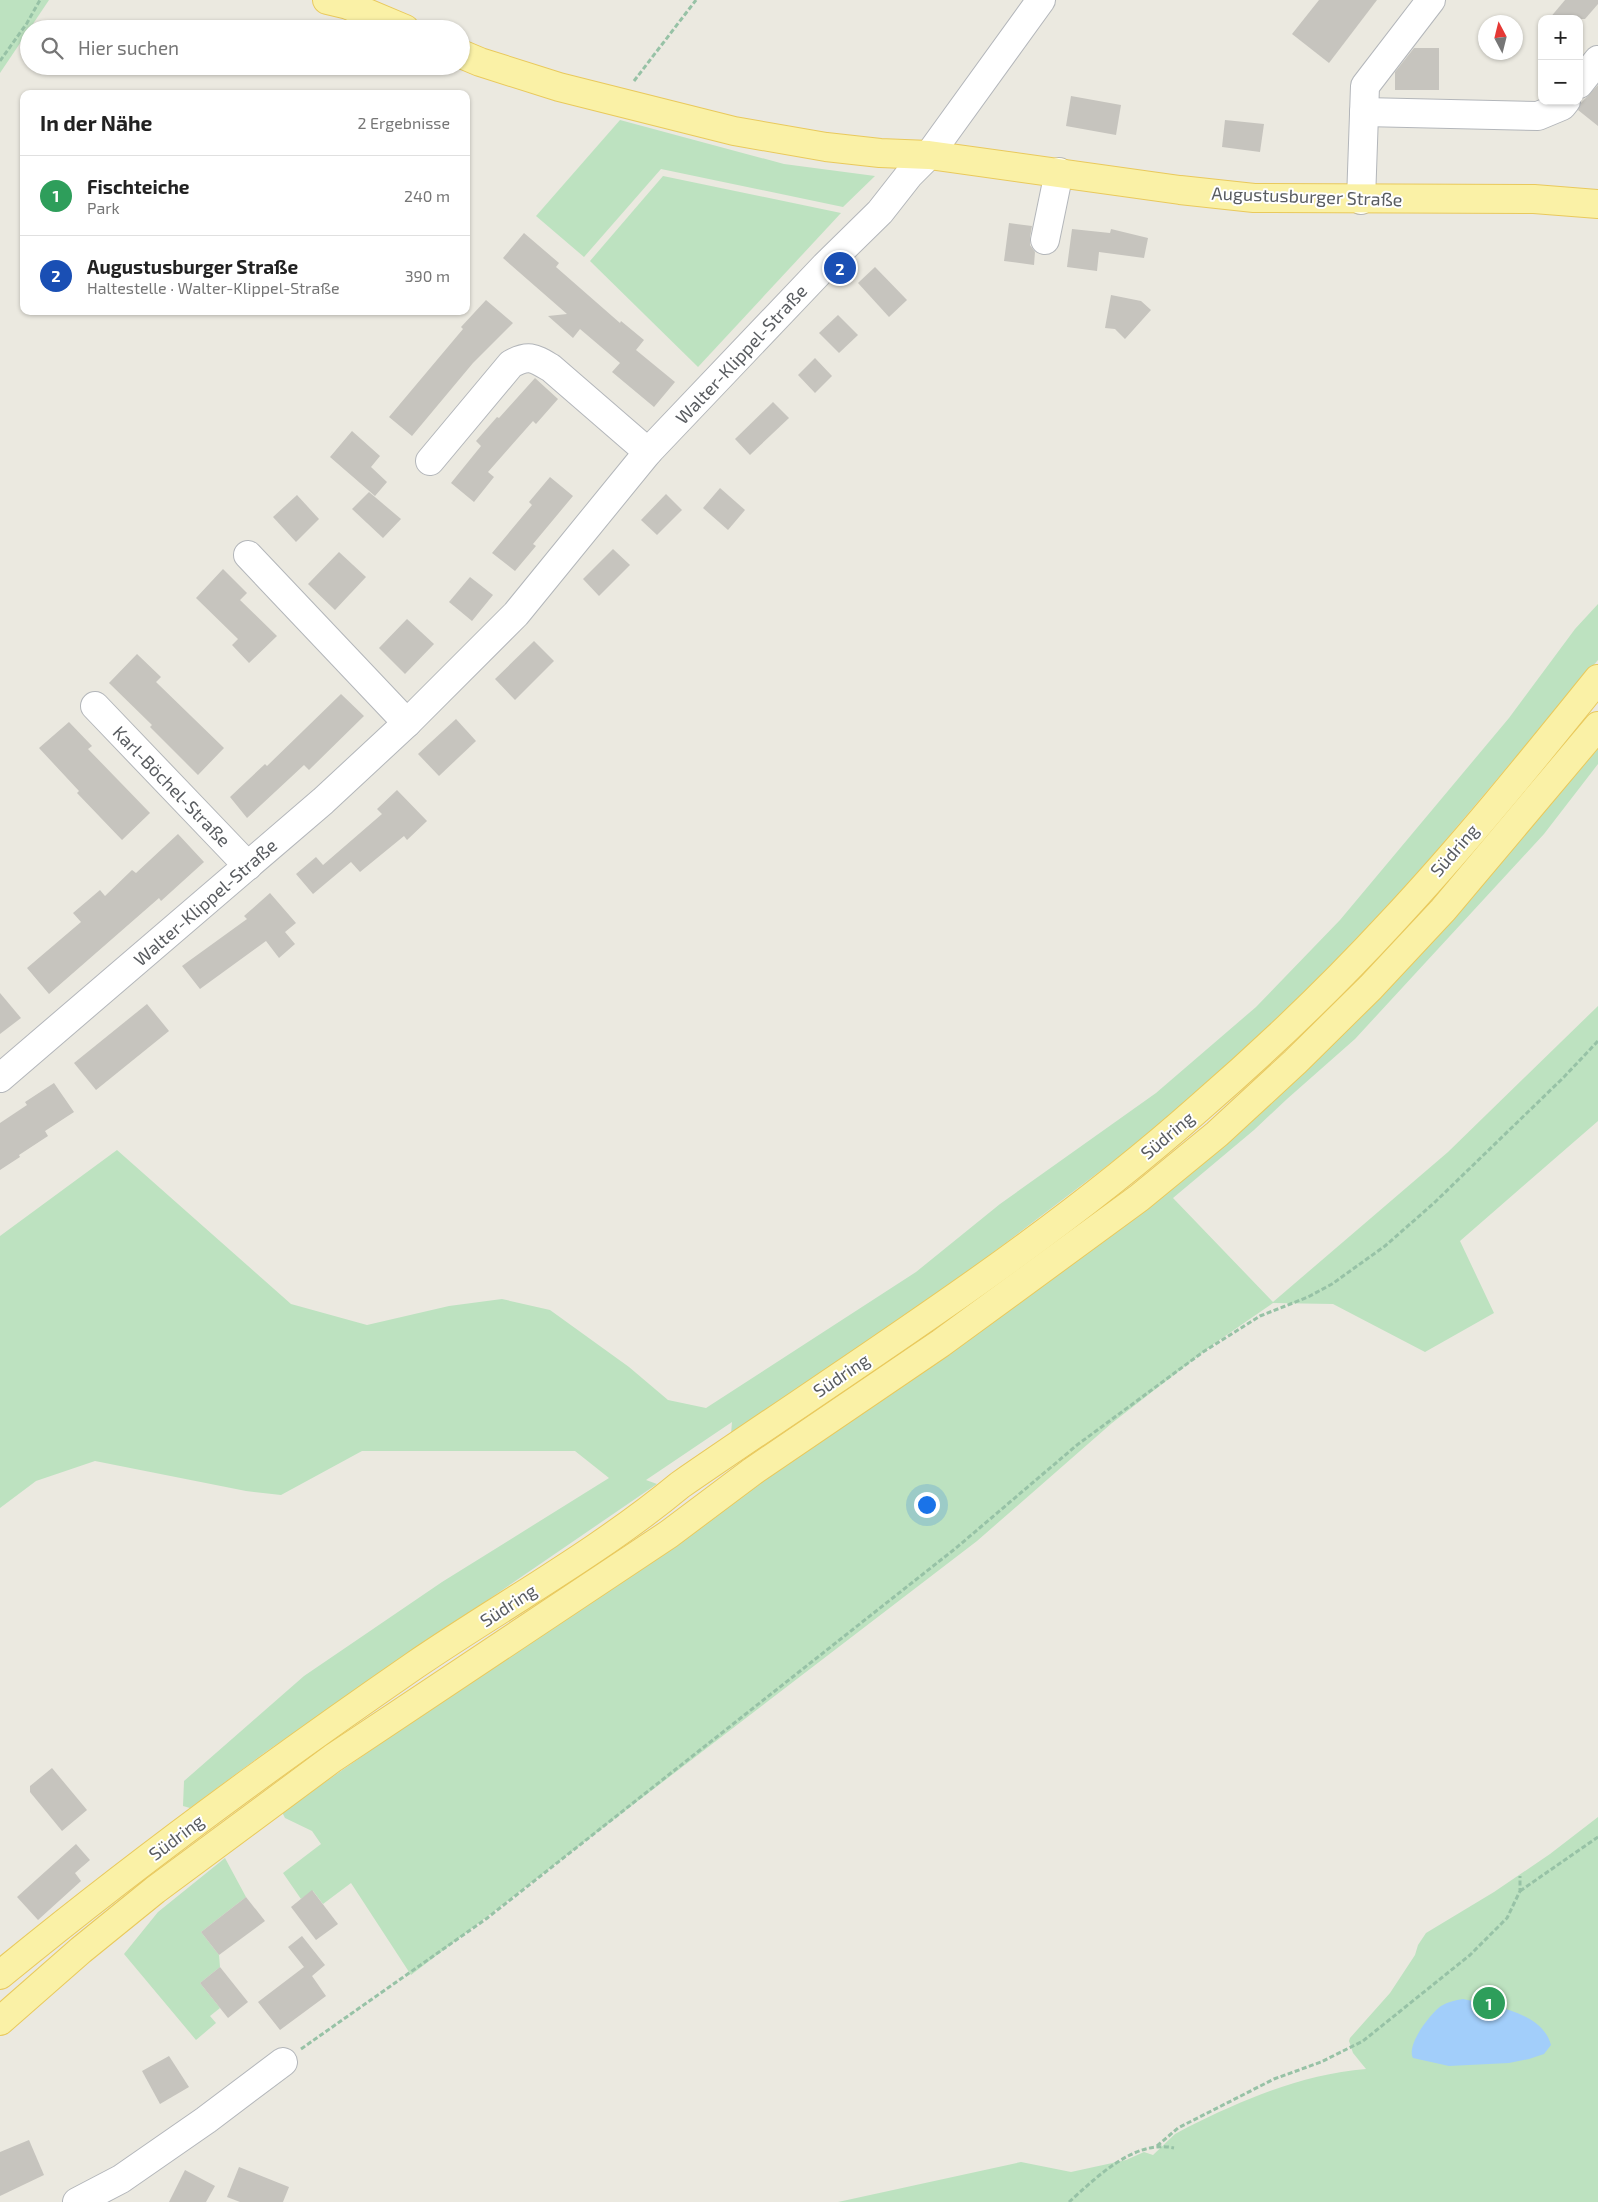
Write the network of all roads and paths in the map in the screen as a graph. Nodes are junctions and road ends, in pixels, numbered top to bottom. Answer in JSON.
{"nodes":[{"id":1,"x":40,"y":0,"type":"edge"},
{"id":2,"x":327,"y":0,"type":"edge"},
{"id":3,"x":696,"y":0,"type":"edge"},
{"id":4,"x":1041,"y":0,"type":"edge"},
{"id":5,"x":1431,"y":0,"type":"edge"},
{"id":6,"x":28,"y":20,"type":"edge"},
{"id":7,"x":384,"y":20,"type":"edge"},
{"id":8,"x":20,"y":32,"type":"edge"},
{"id":9,"x":470,"y":58,"type":"edge"},
{"id":10,"x":0,"y":60,"type":"edge"},
{"id":11,"x":1598,"y":60,"type":"edge"},
{"id":12,"x":1583,"y":79,"type":"edge"},
{"id":13,"x":618,"y":101,"type":"junction"},
{"id":14,"x":1563,"y":105,"type":"edge"},
{"id":15,"x":1364,"y":112,"type":"junction"},
{"id":16,"x":929,"y":155,"type":"junction"},
{"id":17,"x":1059,"y":172,"type":"junction"},
{"id":18,"x":1361,"y":200,"type":"junction"},
{"id":19,"x":1598,"y":204,"type":"edge"},
{"id":20,"x":1045,"y":240,"type":"dead end"},
{"id":21,"x":648,"y":452,"type":"junction"},
{"id":22,"x":430,"y":461,"type":"dead end"},
{"id":23,"x":248,"y":555,"type":"dead end"},
{"id":24,"x":1598,"y":679,"type":"edge"},
{"id":25,"x":95,"y":706,"type":"dead end"},
{"id":26,"x":407,"y":723,"type":"junction"},
{"id":27,"x":1598,"y":726,"type":"edge"},
{"id":28,"x":248,"y":866,"type":"junction"},
{"id":29,"x":1598,"y":1041,"type":"edge"},
{"id":30,"x":0,"y":1078,"type":"edge"},
{"id":31,"x":1598,"y":1837,"type":"edge"},
{"id":32,"x":1520,"y":1876,"type":"dead end"},
{"id":33,"x":1520,"y":1892,"type":"junction"},
{"id":34,"x":0,"y":1975,"type":"edge"},
{"id":35,"x":0,"y":2021,"type":"edge"},
{"id":36,"x":282,"y":2062,"type":"joint"},
{"id":37,"x":1157,"y":2146,"type":"junction"},
{"id":38,"x":1174,"y":2148,"type":"dead end"},
{"id":39,"x":77,"y":2202,"type":"edge"},
{"id":40,"x":1069,"y":2202,"type":"edge"}],
"edges":[{"from":1,"to":6,"type":"path"},
{"from":2,"to":7,"type":"main road"},
{"from":3,"to":13,"type":"path"},
{"from":4,"to":16,"type":"street","name":"Walter-Klippel-Straße"},
{"from":5,"to":15,"type":"street"},
{"from":8,"to":10,"type":"path"},
{"from":9,"to":13,"type":"main road","name":"Augustusburger Straße"},
{"from":11,"to":12,"type":"street"},
{"from":13,"to":16,"type":"main road","name":"Augustusburger Straße"},
{"from":14,"to":15,"type":"street"},
{"from":15,"to":18,"type":"street"},
{"from":16,"to":17,"type":"main road","name":"Augustusburger Straße"},
{"from":16,"to":21,"type":"street","name":"Walter-Klippel-Straße"},
{"from":17,"to":18,"type":"main road","name":"Augustusburger Straße"},
{"from":17,"to":20,"type":"street"},
{"from":18,"to":19,"type":"main road","name":"Augustusburger Straße"},
{"from":21,"to":22,"type":"street"},
{"from":21,"to":26,"type":"street","name":"Walter-Klippel-Straße"},
{"from":23,"to":26,"type":"street"},
{"from":24,"to":34,"type":"main road","name":"Südring"},
{"from":25,"to":28,"type":"street","name":"Karl-Böchel-Straße"},
{"from":26,"to":28,"type":"street","name":"Walter-Klippel-Straße"},
{"from":27,"to":35,"type":"main road","name":"Südring"},
{"from":28,"to":30,"type":"street","name":"Walter-Klippel-Straße"},
{"from":29,"to":36,"type":"path"},
{"from":31,"to":33,"type":"path"},
{"from":32,"to":33,"type":"path"},
{"from":33,"to":37,"type":"path"},
{"from":36,"to":39,"type":"street"},
{"from":37,"to":38,"type":"path"},
{"from":37,"to":40,"type":"path"}]}
